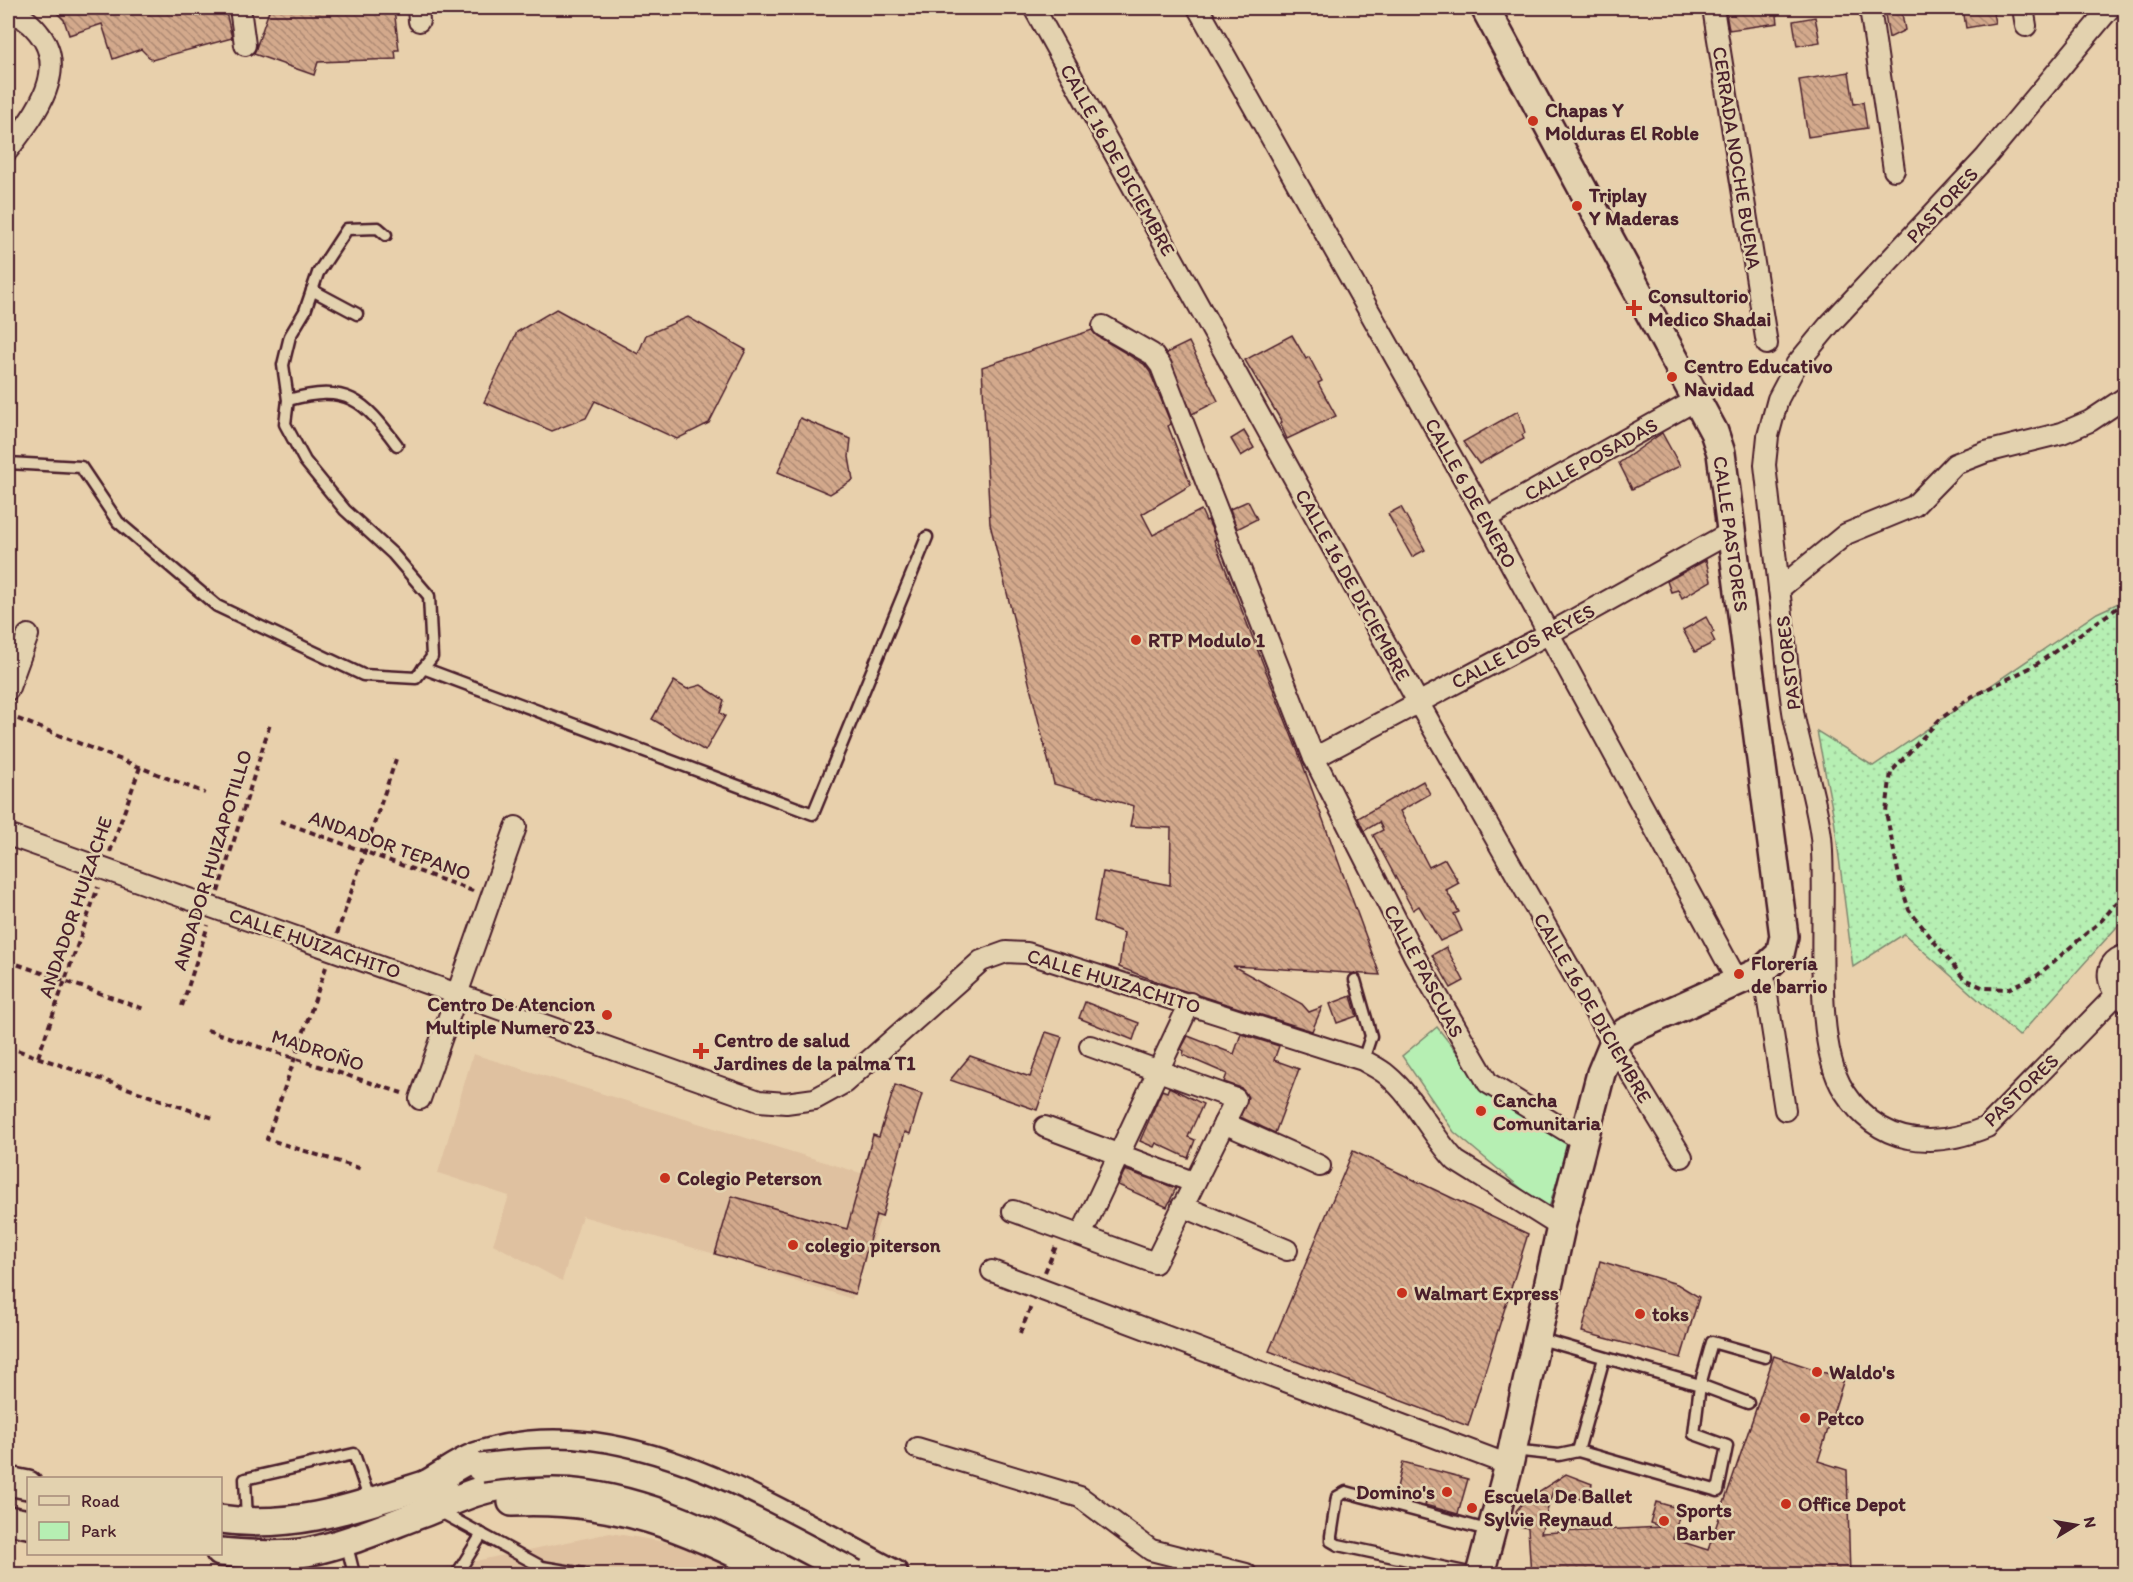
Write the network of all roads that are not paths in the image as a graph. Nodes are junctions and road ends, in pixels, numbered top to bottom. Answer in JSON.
{"nodes":[{"id":1,"x":240,"y":8,"type":"edge"},
{"id":2,"x":1034,"y":8,"type":"edge"},
{"id":3,"x":1198,"y":8,"type":"edge"},
{"id":4,"x":1485,"y":8,"type":"edge"},
{"id":5,"x":1713,"y":8,"type":"edge"},
{"id":6,"x":1870,"y":8,"type":"edge"},
{"id":7,"x":2110,"y":8,"type":"edge"},
{"id":8,"x":8,"y":13,"type":"edge"},
{"id":9,"x":245,"y":45,"type":"dead end"},
{"id":10,"x":8,"y":150,"type":"edge"},
{"id":11,"x":1894,"y":170,"type":"dead end"},
{"id":12,"x":386,"y":235,"type":"dead end"},
{"id":13,"x":312,"y":290,"type":"junction"},
{"id":14,"x":357,"y":314,"type":"dead end"},
{"id":15,"x":1103,"y":326,"type":"dead end"},
{"id":16,"x":1767,"y":344,"type":"dead end"},
{"id":17,"x":2126,"y":397,"type":"edge"},
{"id":18,"x":288,"y":400,"type":"junction"},
{"id":19,"x":1696,"y":400,"type":"junction"},
{"id":20,"x":397,"y":445,"type":"dead end"},
{"id":21,"x":8,"y":463,"type":"edge"},
{"id":22,"x":1486,"y":518,"type":"junction"},
{"id":23,"x":1731,"y":532,"type":"junction"},
{"id":24,"x":927,"y":537,"type":"dead end"},
{"id":25,"x":1779,"y":589,"type":"junction"},
{"id":26,"x":1548,"y":634,"type":"junction"},
{"id":27,"x":28,"y":635,"type":"dead end"},
{"id":28,"x":423,"y":668,"type":"junction"},
{"id":29,"x":8,"y":690,"type":"edge"},
{"id":30,"x":1418,"y":702,"type":"junction"},
{"id":31,"x":1314,"y":758,"type":"junction"},
{"id":32,"x":516,"y":827,"type":"dead end"},
{"id":33,"x":8,"y":835,"type":"edge"},
{"id":34,"x":2126,"y":955,"type":"edge"},
{"id":35,"x":1763,"y":970,"type":"junction"},
{"id":36,"x":1354,"y":980,"type":"dead end"},
{"id":37,"x":1738,"y":982,"type":"junction"},
{"id":38,"x":457,"y":993,"type":"junction"},
{"id":39,"x":2120,"y":999,"type":"edge"},
{"id":40,"x":1190,"y":1003,"type":"junction"},
{"id":41,"x":1612,"y":1044,"type":"junction"},
{"id":42,"x":1090,"y":1046,"type":"dead end"},
{"id":43,"x":1363,"y":1060,"type":"junction"},
{"id":44,"x":1159,"y":1072,"type":"junction"},
{"id":45,"x":420,"y":1099,"type":"road end"},
{"id":46,"x":1785,"y":1110,"type":"dead end"},
{"id":47,"x":1224,"y":1123,"type":"junction"},
{"id":48,"x":1045,"y":1127,"type":"dead end"},
{"id":49,"x":1583,"y":1141,"type":"junction"},
{"id":50,"x":1118,"y":1155,"type":"junction"},
{"id":51,"x":1682,"y":1157,"type":"dead end"},
{"id":52,"x":1320,"y":1166,"type":"dead end"},
{"id":53,"x":1193,"y":1182,"type":"junction"},
{"id":54,"x":1182,"y":1206,"type":"junction"},
{"id":55,"x":1013,"y":1211,"type":"dead end"},
{"id":56,"x":1561,"y":1227,"type":"junction"},
{"id":57,"x":1072,"y":1232,"type":"junction"},
{"id":58,"x":1287,"y":1251,"type":"dead end"},
{"id":59,"x":992,"y":1271,"type":"dead end"},
{"id":60,"x":1536,"y":1338,"type":"junction"},
{"id":61,"x":1765,"y":1357,"type":"dead end"},
{"id":62,"x":1604,"y":1358,"type":"junction"},
{"id":63,"x":1700,"y":1385,"type":"junction"},
{"id":64,"x":1748,"y":1403,"type":"dead end"},
{"id":65,"x":917,"y":1448,"type":"dead end"},
{"id":66,"x":1578,"y":1451,"type":"junction"},
{"id":67,"x":1511,"y":1457,"type":"junction"},
{"id":68,"x":483,"y":1478,"type":"junction"},
{"id":69,"x":8,"y":1481,"type":"edge"},
{"id":70,"x":27,"y":1485,"type":"edge"},
{"id":71,"x":436,"y":1499,"type":"junction"},
{"id":72,"x":370,"y":1501,"type":"junction"},
{"id":73,"x":222,"y":1519,"type":"edge"},
{"id":74,"x":8,"y":1520,"type":"edge"},
{"id":75,"x":248,"y":1523,"type":"junction"},
{"id":76,"x":27,"y":1524,"type":"edge"},
{"id":77,"x":1491,"y":1531,"type":"junction"},
{"id":78,"x":482,"y":1534,"type":"junction"},
{"id":79,"x":346,"y":1542,"type":"junction"},
{"id":80,"x":222,"y":1552,"type":"edge"},
{"id":81,"x":852,"y":1563,"type":"edge"},
{"id":82,"x":354,"y":1575,"type":"edge"},
{"id":83,"x":457,"y":1575,"type":"edge"},
{"id":84,"x":584,"y":1575,"type":"edge"},
{"id":85,"x":777,"y":1575,"type":"edge"},
{"id":86,"x":824,"y":1575,"type":"edge"},
{"id":87,"x":829,"y":1575,"type":"edge"},
{"id":88,"x":894,"y":1575,"type":"edge"},
{"id":89,"x":1245,"y":1575,"type":"edge"},
{"id":90,"x":1474,"y":1575,"type":"edge"},
{"id":91,"x":1480,"y":1575,"type":"edge"}],
"edges":[{"from":1,"to":9,"type":"street"},
{"from":2,"to":30,"type":"street","name":"CALLE 16 DE DICIEMBRE"},
{"from":3,"to":22,"type":"street","name":"CALLE 6 DE ENERO"},
{"from":4,"to":19,"type":"street","name":"CALLE PASTORES"},
{"from":5,"to":16,"type":"street","name":"CERRADA NOCHE BUENA"},
{"from":6,"to":11,"type":"street"},
{"from":7,"to":25,"type":"street","name":"PASTORES"},
{"from":8,"to":10,"type":"street"},
{"from":12,"to":13,"type":"lane"},
{"from":13,"to":14,"type":"lane"},
{"from":13,"to":18,"type":"lane"},
{"from":15,"to":31,"type":"street","name":"CALLE PASCUAS"},
{"from":17,"to":25,"type":"street"},
{"from":18,"to":20,"type":"lane"},
{"from":18,"to":28,"type":"lane"},
{"from":19,"to":22,"type":"street","name":"CALLE POSADAS"},
{"from":19,"to":23,"type":"street","name":"CALLE PASTORES"},
{"from":21,"to":28,"type":"lane"},
{"from":22,"to":26,"type":"street","name":"CALLE 6 DE ENERO"},
{"from":23,"to":26,"type":"street","name":"CALLE LOS REYES"},
{"from":23,"to":35,"type":"street","name":"CALLE PASTORES"},
{"from":24,"to":28,"type":"lane"},
{"from":25,"to":39,"type":"street","name":"PASTORES"},
{"from":26,"to":30,"type":"street","name":"CALLE LOS REYES"},
{"from":26,"to":37,"type":"street","name":"CALLE 6 DE ENERO"},
{"from":27,"to":29,"type":"street"},
{"from":30,"to":31,"type":"street","name":"CALLE LOS REYES"},
{"from":30,"to":41,"type":"street","name":"CALLE 16 DE DICIEMBRE"},
{"from":31,"to":49,"type":"street","name":"CALLE PASCUAS"},
{"from":32,"to":38,"type":"street"},
{"from":33,"to":38,"type":"street","name":"CALLE HUIZACHITO"},
{"from":34,"to":39,"type":"street"},
{"from":35,"to":37,"type":"street"},
{"from":35,"to":46,"type":"street"},
{"from":36,"to":43,"type":"lane"},
{"from":37,"to":41,"type":"street"},
{"from":38,"to":40,"type":"street","name":"CALLE HUIZACHITO"},
{"from":38,"to":45,"type":"street"},
{"from":40,"to":43,"type":"street","name":"CALLE HUIZACHITO"},
{"from":40,"to":44,"type":"street"},
{"from":41,"to":49,"type":"street"},
{"from":41,"to":51,"type":"street","name":"CALLE 16 DE DICIEMBRE"},
{"from":42,"to":44,"type":"street"},
{"from":43,"to":56,"type":"street","name":"CALLE HUIZACHITO"},
{"from":44,"to":47,"type":"street"},
{"from":44,"to":50,"type":"street"},
{"from":47,"to":52,"type":"street"},
{"from":47,"to":53,"type":"street"},
{"from":48,"to":50,"type":"street"},
{"from":49,"to":56,"type":"street"},
{"from":50,"to":53,"type":"street"},
{"from":50,"to":57,"type":"street"},
{"from":53,"to":54,"type":"street"},
{"from":54,"to":57,"type":"street"},
{"from":54,"to":58,"type":"street"},
{"from":55,"to":57,"type":"street"},
{"from":56,"to":60,"type":"street"},
{"from":59,"to":67,"type":"street"},
{"from":60,"to":62,"type":"lane"},
{"from":60,"to":67,"type":"street"},
{"from":61,"to":63,"type":"lane"},
{"from":62,"to":63,"type":"lane"},
{"from":62,"to":66,"type":"lane"},
{"from":63,"to":64,"type":"lane"},
{"from":63,"to":66,"type":"lane"},
{"from":65,"to":89,"type":"street"},
{"from":66,"to":67,"type":"lane"},
{"from":67,"to":77,"type":"street"},
{"from":68,"to":71,"type":"street"},
{"from":68,"to":81,"type":"street","bridge":true},
{"from":68,"to":86,"type":"street"},
{"from":69,"to":70,"type":"street"},
{"from":71,"to":72,"type":"street"},
{"from":71,"to":78,"type":"lane"},
{"from":71,"to":79,"type":"street"},
{"from":71,"to":81,"type":"street"},
{"from":71,"to":85,"type":"street"},
{"from":72,"to":75,"type":"street"},
{"from":72,"to":75,"type":"lane"},
{"from":73,"to":75,"type":"street"},
{"from":74,"to":76,"type":"street"},
{"from":77,"to":90,"type":"lane"},
{"from":77,"to":91,"type":"street"},
{"from":78,"to":83,"type":"lane"},
{"from":78,"to":84,"type":"lane"},
{"from":79,"to":80,"type":"street"},
{"from":79,"to":82,"type":"lane"},
{"from":81,"to":87,"type":"street"},
{"from":81,"to":88,"type":"street"}]}
